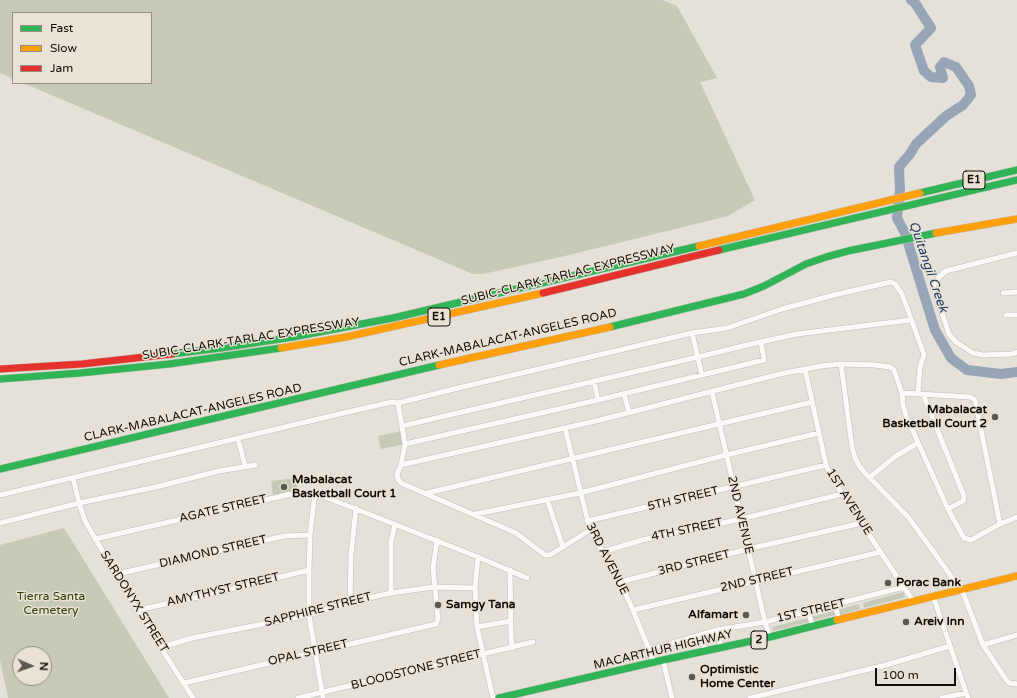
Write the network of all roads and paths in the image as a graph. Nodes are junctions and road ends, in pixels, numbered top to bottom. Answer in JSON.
{"nodes":[{"id":1,"x":1017,"y":170,"type":"edge"},
{"id":2,"x":1017,"y":180,"type":"edge"},
{"id":3,"x":1017,"y":219,"type":"edge"},
{"id":4,"x":1017,"y":253,"type":"edge"},
{"id":5,"x":1017,"y":292,"type":"edge"},
{"id":6,"x":1003,"y":293,"type":"dead end"},
{"id":7,"x":1006,"y":315,"type":"dead end"},
{"id":8,"x":1017,"y":315,"type":"edge"},
{"id":9,"x":911,"y":320,"type":"junction"},
{"id":10,"x":692,"y":333,"type":"junction"},
{"id":11,"x":761,"y":342,"type":"junction"},
{"id":12,"x":1017,"y":352,"type":"edge"},
{"id":13,"x":698,"y":358,"type":"junction"},
{"id":14,"x":841,"y":364,"type":"junction"},
{"id":15,"x":0,"y":369,"type":"edge"},
{"id":16,"x":805,"y":369,"type":"junction"},
{"id":17,"x":702,"y":375,"type":"junction"},
{"id":18,"x":0,"y":379,"type":"edge"},
{"id":19,"x":594,"y":381,"type":"junction"},
{"id":20,"x":712,"y":392,"type":"junction"},
{"id":21,"x":902,"y":393,"type":"junction"},
{"id":22,"x":624,"y":394,"type":"junction"},
{"id":23,"x":920,"y":394,"type":"junction"},
{"id":24,"x":598,"y":400,"type":"junction"},
{"id":25,"x":812,"y":402,"type":"junction"},
{"id":26,"x":398,"y":403,"type":"junction"},
{"id":27,"x":629,"y":412,"type":"junction"},
{"id":28,"x":719,"y":424,"type":"junction"},
{"id":29,"x":402,"y":426,"type":"junction"},
{"id":30,"x":565,"y":428,"type":"junction"},
{"id":31,"x":819,"y":433,"type":"junction"},
{"id":32,"x":238,"y":438,"type":"junction"},
{"id":33,"x":918,"y":443,"type":"junction"},
{"id":34,"x":405,"y":444,"type":"junction"},
{"id":35,"x":726,"y":455,"type":"junction"},
{"id":36,"x":572,"y":458,"type":"junction"},
{"id":37,"x":255,"y":465,"type":"dead end"},
{"id":38,"x":826,"y":465,"type":"junction"},
{"id":39,"x":245,"y":466,"type":"junction"},
{"id":40,"x":401,"y":466,"type":"junction"},
{"id":41,"x":0,"y":470,"type":"edge"},
{"id":42,"x":870,"y":477,"type":"junction"},
{"id":43,"x":74,"y":478,"type":"junction"},
{"id":44,"x":734,"y":487,"type":"junction"},
{"id":45,"x":316,"y":493,"type":"junction"},
{"id":46,"x":427,"y":493,"type":"junction"},
{"id":47,"x":580,"y":493,"type":"junction"},
{"id":48,"x":842,"y":494,"type":"junction"},
{"id":49,"x":0,"y":495,"type":"edge"},
{"id":50,"x":547,"y":499,"type":"junction"},
{"id":51,"x":79,"y":503,"type":"junction"},
{"id":52,"x":356,"y":508,"type":"junction"},
{"id":53,"x":948,"y":509,"type":"junction"},
{"id":54,"x":476,"y":514,"type":"junction"},
{"id":55,"x":1017,"y":517,"type":"edge"},
{"id":56,"x":741,"y":519,"type":"junction"},
{"id":57,"x":587,"y":521,"type":"junction"},
{"id":58,"x":862,"y":522,"type":"junction"},
{"id":59,"x":0,"y":523,"type":"edge"},
{"id":60,"x":395,"y":524,"type":"junction"},
{"id":61,"x":1000,"y":524,"type":"junction"},
{"id":62,"x":590,"y":530,"type":"junction"},
{"id":63,"x":310,"y":535,"type":"junction"},
{"id":64,"x":95,"y":539,"type":"junction"},
{"id":65,"x":437,"y":540,"type":"junction"},
{"id":66,"x":562,"y":547,"type":"junction"},
{"id":67,"x":748,"y":549,"type":"junction"},
{"id":68,"x":602,"y":552,"type":"junction"},
{"id":69,"x":881,"y":552,"type":"junction"},
{"id":70,"x":478,"y":557,"type":"junction"},
{"id":71,"x":308,"y":570,"type":"junction"},
{"id":72,"x":510,"y":570,"type":"junction"},
{"id":73,"x":117,"y":574,"type":"junction"},
{"id":74,"x":1017,"y":576,"type":"edge"},
{"id":75,"x":527,"y":578,"type":"dead end"},
{"id":76,"x":755,"y":581,"type":"junction"},
{"id":77,"x":620,"y":582,"type":"junction"},
{"id":78,"x":434,"y":587,"type":"junction"},
{"id":79,"x":476,"y":588,"type":"junction"},
{"id":80,"x":904,"y":588,"type":"junction"},
{"id":81,"x":959,"y":590,"type":"junction"},
{"id":82,"x":391,"y":592,"type":"junction"},
{"id":83,"x":933,"y":596,"type":"junction"},
{"id":84,"x":913,"y":601,"type":"junction"},
{"id":85,"x":350,"y":602,"type":"junction"},
{"id":86,"x":835,"y":606,"type":"junction"},
{"id":87,"x":137,"y":610,"type":"junction"},
{"id":88,"x":633,"y":610,"type":"junction"},
{"id":89,"x":808,"y":612,"type":"junction"},
{"id":90,"x":309,"y":614,"type":"junction"},
{"id":91,"x":839,"y":620,"type":"junction"},
{"id":92,"x":511,"y":621,"type":"junction"},
{"id":93,"x":764,"y":622,"type":"junction"},
{"id":94,"x":813,"y":626,"type":"junction"},
{"id":95,"x":477,"y":627,"type":"junction"},
{"id":96,"x":717,"y":630,"type":"junction"},
{"id":97,"x":701,"y":635,"type":"junction"},
{"id":98,"x":1017,"y":635,"type":"edge"},
{"id":99,"x":770,"y":637,"type":"junction"},
{"id":100,"x":534,"y":642,"type":"dead end"},
{"id":101,"x":982,"y":645,"type":"junction"},
{"id":102,"x":950,"y":646,"type":"junction"},
{"id":103,"x":162,"y":647,"type":"junction"},
{"id":104,"x":512,"y":648,"type":"junction"},
{"id":105,"x":721,"y":648,"type":"junction"},
{"id":106,"x":649,"y":650,"type":"junction"},
{"id":107,"x":704,"y":651,"type":"junction"},
{"id":108,"x":315,"y":652,"type":"junction"},
{"id":109,"x":483,"y":654,"type":"junction"},
{"id":110,"x":663,"y":660,"type":"junction"},
{"id":111,"x":654,"y":662,"type":"junction"},
{"id":112,"x":184,"y":683,"type":"junction"},
{"id":113,"x":1017,"y":684,"type":"edge"},
{"id":114,"x":322,"y":695,"type":"edge"},
{"id":115,"x":967,"y":695,"type":"edge"},
{"id":116,"x":193,"y":698,"type":"edge"},
{"id":117,"x":298,"y":698,"type":"edge"},
{"id":118,"x":493,"y":698,"type":"edge"},
{"id":119,"x":499,"y":698,"type":"edge"},
{"id":120,"x":672,"y":698,"type":"edge"},
{"id":121,"x":750,"y":698,"type":"edge"},
{"id":122,"x":942,"y":698,"type":"edge"}],
"edges":[{"from":1,"to":15,"type":"main road","name":"SUBIC-CLARK-TARLAC EXPRESSWAY","number":"E1"},
{"from":2,"to":18,"type":"main road","name":"SUBIC-CLARK-TARLAC EXPRESSWAY","number":"E1"},
{"from":3,"to":41,"type":"main road","name":"CLARK-MABALACAT-ANGELES ROAD"},
{"from":4,"to":12,"type":"street"},
{"from":5,"to":6,"type":"street"},
{"from":7,"to":8,"type":"street"},
{"from":9,"to":10,"type":"street"},
{"from":9,"to":11,"type":"street"},
{"from":9,"to":23,"type":"street"},
{"from":10,"to":13,"type":"street"},
{"from":10,"to":26,"type":"street"},
{"from":11,"to":13,"type":"street"},
{"from":11,"to":17,"type":"street"},
{"from":13,"to":17,"type":"street"},
{"from":13,"to":19,"type":"street"},
{"from":14,"to":16,"type":"street"},
{"from":14,"to":21,"type":"street"},
{"from":14,"to":42,"type":"street"},
{"from":16,"to":20,"type":"street"},
{"from":16,"to":25,"type":"street","name":"1ST AVENUE"},
{"from":17,"to":22,"type":"street"},
{"from":19,"to":24,"type":"street"},
{"from":19,"to":29,"type":"street"},
{"from":20,"to":27,"type":"street"},
{"from":20,"to":28,"type":"street","name":"2ND AVENUE"},
{"from":21,"to":23,"type":"street"},
{"from":21,"to":33,"type":"street"},
{"from":22,"to":24,"type":"street"},
{"from":22,"to":27,"type":"street"},
{"from":23,"to":53,"type":"street"},
{"from":23,"to":61,"type":"street"},
{"from":24,"to":34,"type":"street"},
{"from":25,"to":28,"type":"street"},
{"from":25,"to":31,"type":"street","name":"1ST AVENUE"},
{"from":26,"to":29,"type":"street"},
{"from":26,"to":32,"type":"street"},
{"from":27,"to":30,"type":"street"},
{"from":28,"to":35,"type":"street","name":"2ND AVENUE"},
{"from":28,"to":36,"type":"street"},
{"from":29,"to":34,"type":"street"},
{"from":30,"to":36,"type":"street","name":"3RD AVENUE"},
{"from":30,"to":40,"type":"street"},
{"from":31,"to":35,"type":"street"},
{"from":31,"to":38,"type":"street","name":"1ST AVENUE"},
{"from":32,"to":39,"type":"street"},
{"from":32,"to":43,"type":"street"},
{"from":33,"to":42,"type":"street"},
{"from":33,"to":53,"type":"street"},
{"from":34,"to":40,"type":"street"},
{"from":35,"to":44,"type":"street","name":"2ND AVENUE"},
{"from":35,"to":47,"type":"street"},
{"from":36,"to":46,"type":"street"},
{"from":36,"to":47,"type":"street","name":"3RD AVENUE"},
{"from":37,"to":39,"type":"street"},
{"from":38,"to":44,"type":"street","name":"5TH STREET"},
{"from":38,"to":48,"type":"street","name":"1ST AVENUE"},
{"from":39,"to":51,"type":"street"},
{"from":40,"to":46,"type":"street"},
{"from":42,"to":81,"type":"street"},
{"from":43,"to":49,"type":"street"},
{"from":43,"to":51,"type":"street","name":"SARDONYX STREET"},
{"from":44,"to":56,"type":"street","name":"2ND AVENUE"},
{"from":44,"to":57,"type":"street","name":"5TH STREET"},
{"from":45,"to":52,"type":"street","name":"AGATE STREET"},
{"from":45,"to":63,"type":"street"},
{"from":45,"to":64,"type":"street","name":"AGATE STREET"},
{"from":46,"to":54,"type":"street"},
{"from":47,"to":50,"type":"street"},
{"from":47,"to":57,"type":"street","name":"3RD AVENUE"},
{"from":48,"to":56,"type":"street","name":"4TH STREET"},
{"from":48,"to":58,"type":"street","name":"1ST AVENUE"},
{"from":50,"to":54,"type":"street"},
{"from":50,"to":66,"type":"street"},
{"from":51,"to":59,"type":"street"},
{"from":51,"to":64,"type":"street","name":"SARDONYX STREET"},
{"from":52,"to":60,"type":"street","name":"AGATE STREET"},
{"from":52,"to":85,"type":"street"},
{"from":53,"to":61,"type":"street"},
{"from":54,"to":66,"type":"street"},
{"from":55,"to":61,"type":"street"},
{"from":56,"to":67,"type":"street","name":"2ND AVENUE"},
{"from":56,"to":68,"type":"street","name":"4TH STREET"},
{"from":57,"to":62,"type":"street","name":"3RD AVENUE"},
{"from":58,"to":67,"type":"street","name":"3RD STREET"},
{"from":58,"to":69,"type":"street","name":"1ST AVENUE"},
{"from":60,"to":65,"type":"street","name":"AGATE STREET"},
{"from":60,"to":82,"type":"street"},
{"from":62,"to":66,"type":"street"},
{"from":62,"to":68,"type":"street","name":"3RD AVENUE"},
{"from":63,"to":71,"type":"street"},
{"from":63,"to":73,"type":"street","name":"DIAMOND STREET"},
{"from":64,"to":73,"type":"street","name":"SARDONYX STREET"},
{"from":65,"to":70,"type":"street","name":"AGATE STREET"},
{"from":65,"to":78,"type":"street"},
{"from":67,"to":76,"type":"street","name":"2ND AVENUE"},
{"from":67,"to":77,"type":"street","name":"3RD STREET"},
{"from":68,"to":77,"type":"street","name":"3RD AVENUE"},
{"from":69,"to":76,"type":"street","name":"2ND STREET"},
{"from":69,"to":80,"type":"street","name":"1ST AVENUE"},
{"from":70,"to":72,"type":"street","name":"AGATE STREET"},
{"from":70,"to":79,"type":"street"},
{"from":71,"to":87,"type":"street","name":"AMYTHYST STREET"},
{"from":71,"to":90,"type":"street"},
{"from":72,"to":75,"type":"street","name":"AGATE STREET"},
{"from":72,"to":92,"type":"street"},
{"from":73,"to":87,"type":"street","name":"SARDONYX STREET"},
{"from":74,"to":81,"type":"main road","name":"MACARTHUR HIGHWAY","number":"2"},
{"from":76,"to":88,"type":"street","name":"2ND STREET"},
{"from":76,"to":93,"type":"street","name":"2ND AVENUE"},
{"from":77,"to":88,"type":"street","name":"3RD AVENUE"},
{"from":78,"to":79,"type":"street","name":"SAPPHIRE STREET"},
{"from":78,"to":82,"type":"street","name":"SAPPHIRE STREET"},
{"from":78,"to":108,"type":"street","name":"OPAL STREET"},
{"from":79,"to":95,"type":"street"},
{"from":80,"to":84,"type":"street","name":"1ST AVENUE"},
{"from":80,"to":86,"type":"street","name":"1ST STREET"},
{"from":81,"to":83,"type":"main road","name":"MACARTHUR HIGHWAY","number":"2"},
{"from":81,"to":101,"type":"street"},
{"from":82,"to":85,"type":"street","name":"SAPPHIRE STREET"},
{"from":83,"to":84,"type":"main road","name":"MACARTHUR HIGHWAY","number":"2"},
{"from":83,"to":102,"type":"street"},
{"from":84,"to":91,"type":"main road","name":"MACARTHUR HIGHWAY","number":"2"},
{"from":85,"to":90,"type":"street","name":"SAPPHIRE STREET"},
{"from":86,"to":89,"type":"street","name":"1ST STREET"},
{"from":86,"to":91,"type":"street"},
{"from":87,"to":103,"type":"street","name":"SARDONYX STREET"},
{"from":88,"to":106,"type":"street","name":"3RD AVENUE"},
{"from":89,"to":93,"type":"street","name":"1ST STREET"},
{"from":89,"to":94,"type":"street"},
{"from":90,"to":103,"type":"street","name":"SAPPHIRE STREET"},
{"from":90,"to":108,"type":"street"},
{"from":91,"to":94,"type":"main road","name":"MACARTHUR HIGHWAY","number":"2"},
{"from":92,"to":95,"type":"street"},
{"from":92,"to":104,"type":"street"},
{"from":93,"to":96,"type":"street","name":"1ST STREET"},
{"from":93,"to":99,"type":"street","name":"2ND AVENUE"},
{"from":94,"to":99,"type":"main road","name":"MACARTHUR HIGHWAY","number":"2"},
{"from":95,"to":109,"type":"street"},
{"from":96,"to":97,"type":"street","name":"1ST STREET"},
{"from":96,"to":105,"type":"street"},
{"from":97,"to":106,"type":"street","name":"1ST STREET"},
{"from":97,"to":107,"type":"street"},
{"from":98,"to":101,"type":"street"},
{"from":99,"to":105,"type":"main road","name":"MACARTHUR HIGHWAY","number":"2"},
{"from":100,"to":104,"type":"street","name":"BLOODSTONE STREET"},
{"from":101,"to":113,"type":"street"},
{"from":102,"to":115,"type":"street"},
{"from":102,"to":121,"type":"street"},
{"from":103,"to":112,"type":"street","name":"SARDONYX STREET"},
{"from":104,"to":109,"type":"street","name":"BLOODSTONE STREET"},
{"from":105,"to":107,"type":"main road","name":"MACARTHUR HIGHWAY","number":"2"},
{"from":106,"to":111,"type":"street","name":"3RD AVENUE"},
{"from":107,"to":110,"type":"main road","name":"MACARTHUR HIGHWAY","number":"2"},
{"from":108,"to":112,"type":"street","name":"OPAL STREET"},
{"from":108,"to":114,"type":"street"},
{"from":109,"to":114,"type":"street","name":"BLOODSTONE STREET"},
{"from":109,"to":118,"type":"street"},
{"from":110,"to":111,"type":"main road","name":"MACARTHUR HIGHWAY","number":"2"},
{"from":110,"to":120,"type":"street"},
{"from":111,"to":119,"type":"main road","name":"MACARTHUR HIGHWAY","number":"2"},
{"from":112,"to":116,"type":"street","name":"SARDONYX STREET"},
{"from":114,"to":117,"type":"street","name":"BLOODSTONE STREET"},
{"from":115,"to":122,"type":"street"}]}
